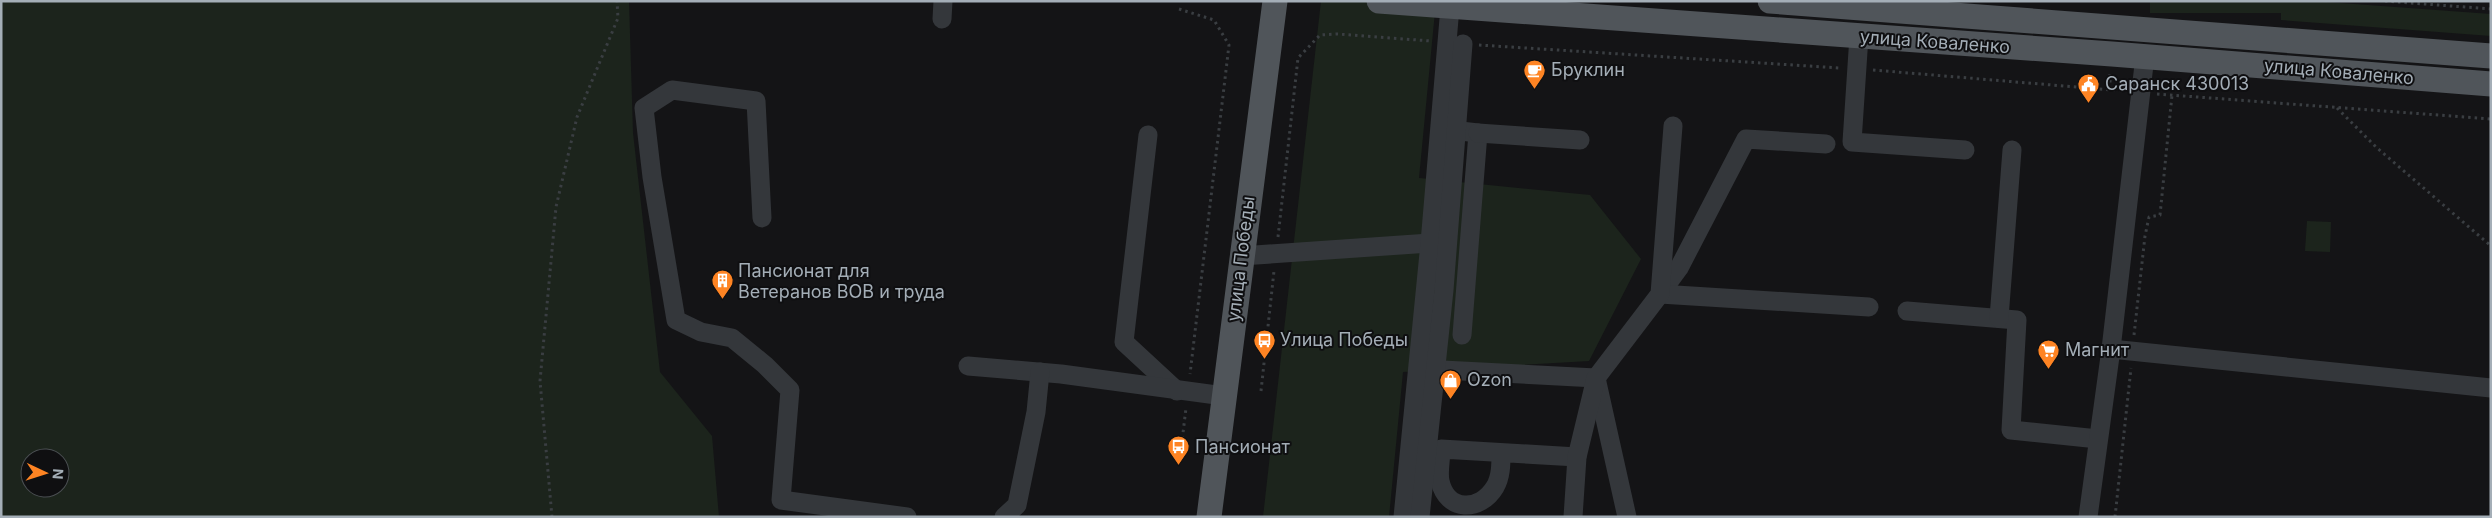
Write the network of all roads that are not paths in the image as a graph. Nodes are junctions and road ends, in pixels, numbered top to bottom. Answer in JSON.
{"nodes":[{"id":1,"x":1275,"y":1,"type":"edge"},
{"id":2,"x":1379,"y":1,"type":"edge"},
{"id":3,"x":1770,"y":1,"type":"edge"},
{"id":4,"x":1450,"y":4,"type":"edge"},
{"id":5,"x":2146,"y":29,"type":"junction"},
{"id":6,"x":1859,"y":36,"type":"junction"},
{"id":7,"x":2145,"y":56,"type":"junction"},
{"id":8,"x":2491,"y":56,"type":"edge"},
{"id":9,"x":2491,"y":84,"type":"edge"},
{"id":10,"x":1673,"y":126,"type":"dead end"},
{"id":11,"x":1448,"y":130,"type":"junction"},
{"id":12,"x":1478,"y":133,"type":"junction"},
{"id":13,"x":1148,"y":135,"type":"dead end"},
{"id":14,"x":1580,"y":140,"type":"dead end"},
{"id":15,"x":1826,"y":144,"type":"dead end"},
{"id":16,"x":1965,"y":150,"type":"dead end"},
{"id":17,"x":2012,"y":150,"type":"dead end"},
{"id":18,"x":762,"y":218,"type":"dead end"},
{"id":19,"x":1430,"y":243,"type":"junction"},
{"id":20,"x":1241,"y":256,"type":"junction"},
{"id":21,"x":1660,"y":294,"type":"junction"},
{"id":22,"x":1869,"y":307,"type":"dead end"},
{"id":23,"x":1907,"y":310,"type":"dead end"},
{"id":24,"x":1999,"y":318,"type":"junction"},
{"id":25,"x":1462,"y":335,"type":"dead end"},
{"id":26,"x":2111,"y":349,"type":"junction"},
{"id":27,"x":968,"y":366,"type":"dead end"},
{"id":28,"x":1417,"y":369,"type":"junction"},
{"id":29,"x":1436,"y":370,"type":"junction"},
{"id":30,"x":1040,"y":372,"type":"junction"},
{"id":31,"x":1596,"y":378,"type":"junction"},
{"id":32,"x":2491,"y":388,"type":"edge"},
{"id":33,"x":1182,"y":391,"type":"junction"},
{"id":34,"x":1224,"y":396,"type":"junction"},
{"id":35,"x":2098,"y":439,"type":"junction"},
{"id":36,"x":1501,"y":453,"type":"dead end"},
{"id":37,"x":1577,"y":457,"type":"junction"},
{"id":38,"x":863,"y":514,"type":"edge"},
{"id":39,"x":907,"y":517,"type":"edge"},
{"id":40,"x":1004,"y":517,"type":"edge"},
{"id":41,"x":1209,"y":517,"type":"edge"},
{"id":42,"x":1403,"y":517,"type":"edge"},
{"id":43,"x":1420,"y":517,"type":"edge"},
{"id":44,"x":1573,"y":517,"type":"edge"},
{"id":45,"x":1627,"y":517,"type":"edge"},
{"id":46,"x":2088,"y":517,"type":"edge"}],
"edges":[{"from":1,"to":20,"type":"main road","name":"улица Победы"},
{"from":2,"to":4,"type":"main road","name":"улица Коваленко"},
{"from":3,"to":5,"type":"main road","name":"улица Коваленко"},
{"from":4,"to":6,"type":"main road","name":"улица Коваленко"},
{"from":4,"to":11,"type":"street"},
{"from":5,"to":7,"type":"main road"},
{"from":5,"to":8,"type":"main road","name":"улица Коваленко"},
{"from":6,"to":7,"type":"main road","name":"улица Коваленко"},
{"from":6,"to":16,"type":"street"},
{"from":7,"to":9,"type":"main road","name":"улица Коваленко"},
{"from":7,"to":26,"type":"street"},
{"from":10,"to":21,"type":"street"},
{"from":11,"to":12,"type":"street"},
{"from":11,"to":19,"type":"street"},
{"from":11,"to":29,"type":"street"},
{"from":12,"to":14,"type":"street"},
{"from":12,"to":25,"type":"street"},
{"from":13,"to":33,"type":"street"},
{"from":15,"to":21,"type":"street"},
{"from":17,"to":24,"type":"street"},
{"from":18,"to":38,"type":"street"},
{"from":19,"to":20,"type":"street"},
{"from":19,"to":28,"type":"street"},
{"from":20,"to":34,"type":"main road","name":"улица Победы"},
{"from":21,"to":22,"type":"street"},
{"from":21,"to":31,"type":"street"},
{"from":23,"to":24,"type":"street"},
{"from":24,"to":35,"type":"street"},
{"from":26,"to":32,"type":"street"},
{"from":26,"to":35,"type":"street"},
{"from":27,"to":30,"type":"street"},
{"from":28,"to":29,"type":"street"},
{"from":28,"to":42,"type":"street"},
{"from":29,"to":31,"type":"street"},
{"from":29,"to":43,"type":"street"},
{"from":30,"to":33,"type":"street"},
{"from":30,"to":40,"type":"street"},
{"from":31,"to":37,"type":"street"},
{"from":31,"to":45,"type":"street"},
{"from":33,"to":34,"type":"street"},
{"from":34,"to":41,"type":"main road","name":"улица Победы"},
{"from":35,"to":46,"type":"street"},
{"from":36,"to":37,"type":"street"},
{"from":37,"to":44,"type":"street"},
{"from":38,"to":39,"type":"street"}]}
